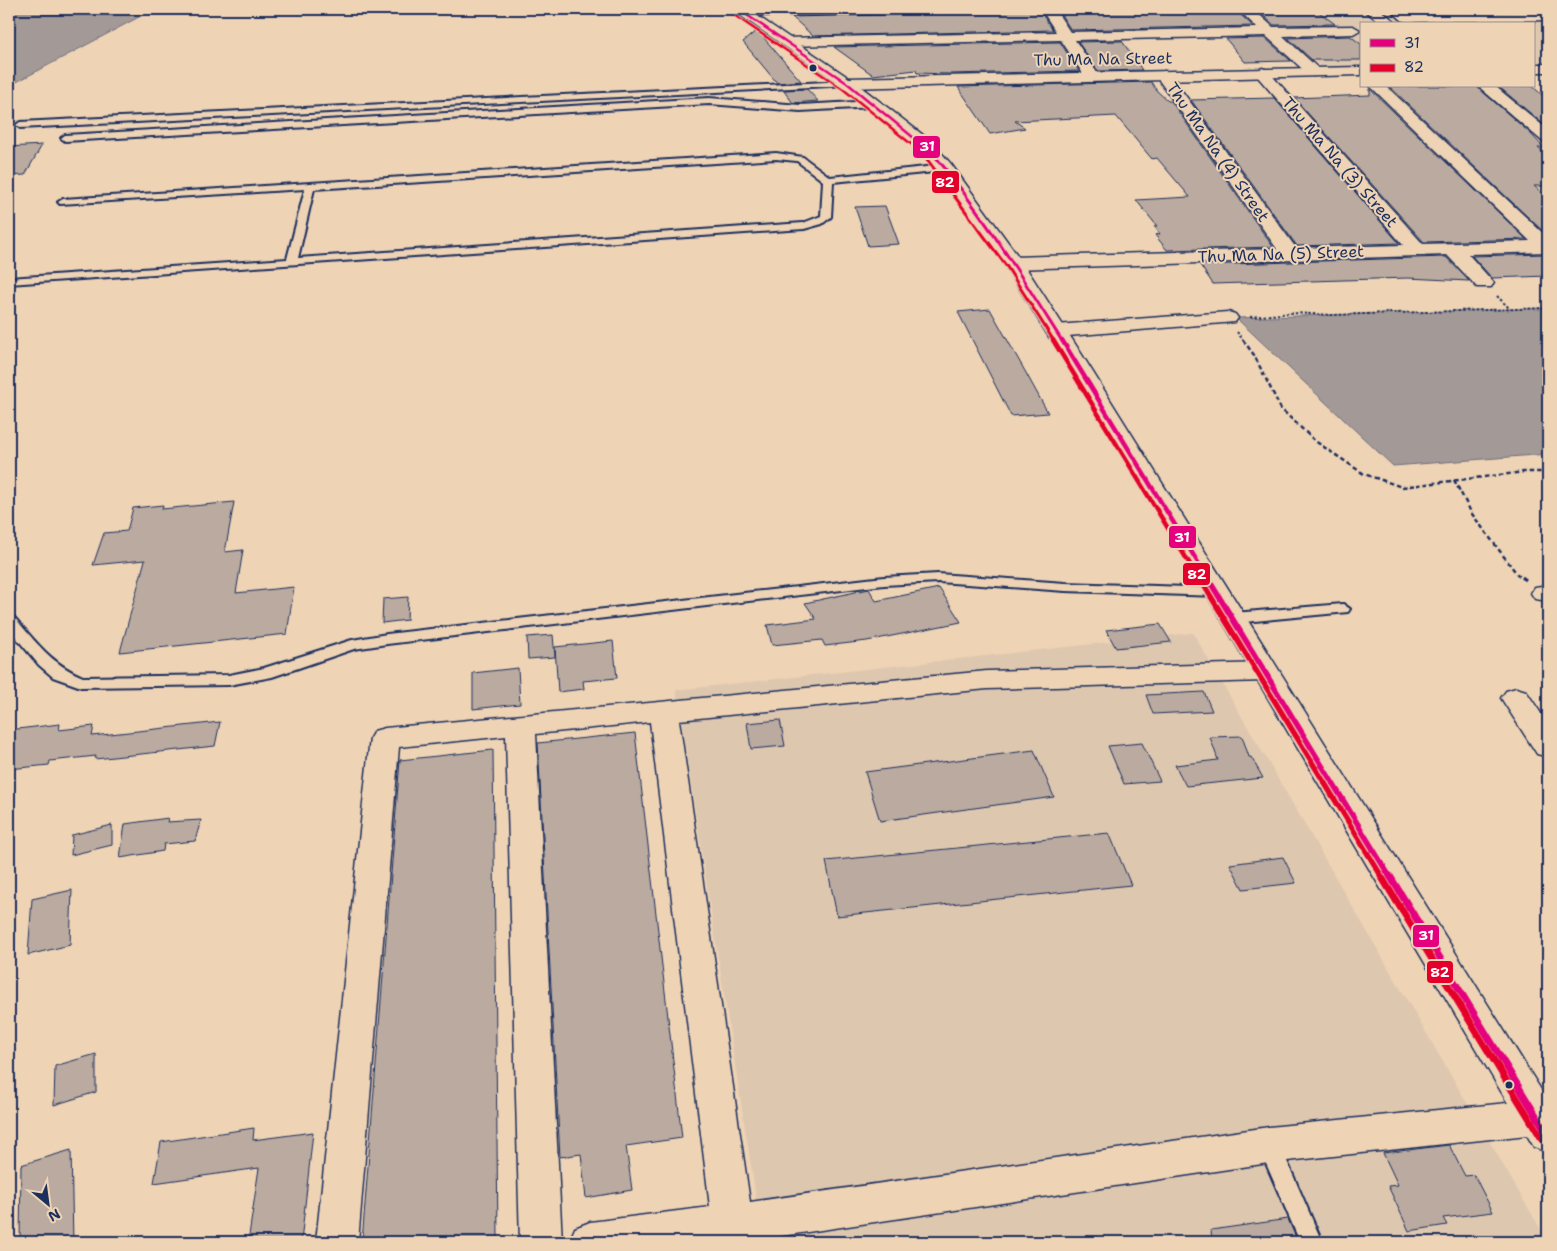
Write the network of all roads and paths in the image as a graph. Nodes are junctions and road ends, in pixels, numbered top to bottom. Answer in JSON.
{"nodes":[{"id":1,"x":904,"y":9,"type":"edge"},
{"id":2,"x":1048,"y":9,"type":"edge"},
{"id":3,"x":1245,"y":9,"type":"edge"},
{"id":4,"x":1370,"y":9,"type":"edge"},
{"id":5,"x":1396,"y":9,"type":"edge"},
{"id":6,"x":740,"y":10,"type":"edge"},
{"id":7,"x":1548,"y":16,"type":"edge"},
{"id":8,"x":1389,"y":22,"type":"edge"},
{"id":9,"x":1353,"y":30,"type":"dead end"},
{"id":10,"x":1270,"y":33,"type":"junction"},
{"id":11,"x":1065,"y":36,"type":"junction"},
{"id":12,"x":785,"y":42,"type":"junction"},
{"id":13,"x":1534,"y":68,"type":"edge"},
{"id":14,"x":1548,"y":68,"type":"edge"},
{"id":15,"x":1360,"y":71,"type":"edge"},
{"id":16,"x":1314,"y":72,"type":"junction"},
{"id":17,"x":1262,"y":73,"type":"junction"},
{"id":18,"x":1164,"y":76,"type":"junction"},
{"id":19,"x":1092,"y":77,"type":"junction"},
{"id":20,"x":847,"y":83,"type":"junction"},
{"id":21,"x":1379,"y":88,"type":"edge"},
{"id":22,"x":1487,"y":88,"type":"edge"},
{"id":23,"x":874,"y":104,"type":"junction"},
{"id":24,"x":20,"y":125,"type":"dead end"},
{"id":25,"x":65,"y":138,"type":"dead end"},
{"id":26,"x":1548,"y":138,"type":"edge"},
{"id":27,"x":945,"y":168,"type":"junction"},
{"id":28,"x":828,"y":180,"type":"junction"},
{"id":29,"x":310,"y":187,"type":"junction"},
{"id":30,"x":64,"y":202,"type":"dead end"},
{"id":31,"x":1547,"y":246,"type":"edge"},
{"id":32,"x":1452,"y":249,"type":"junction"},
{"id":33,"x":1418,"y":250,"type":"junction"},
{"id":34,"x":1290,"y":254,"type":"junction"},
{"id":35,"x":292,"y":261,"type":"junction"},
{"id":36,"x":1013,"y":263,"type":"junction"},
{"id":37,"x":9,"y":281,"type":"edge"},
{"id":38,"x":1484,"y":283,"type":"dead end"},
{"id":39,"x":1548,"y":308,"type":"edge"},
{"id":40,"x":1228,"y":318,"type":"junction"},
{"id":41,"x":1056,"y":331,"type":"junction"},
{"id":42,"x":1548,"y":472,"type":"edge"},
{"id":43,"x":1454,"y":480,"type":"junction"},
{"id":44,"x":1218,"y":592,"type":"junction"},
{"id":45,"x":1546,"y":593,"type":"edge"},
{"id":46,"x":1343,"y":609,"type":"dead end"},
{"id":47,"x":1234,"y":618,"type":"junction"},
{"id":48,"x":9,"y":620,"type":"edge"},
{"id":49,"x":1265,"y":672,"type":"junction"},
{"id":50,"x":1516,"y":698,"type":"dead end"},
{"id":51,"x":663,"y":712,"type":"junction"},
{"id":52,"x":521,"y":725,"type":"junction"},
{"id":53,"x":1548,"y":747,"type":"edge"},
{"id":54,"x":1542,"y":1118,"type":"edge"},
{"id":55,"x":1269,"y":1145,"type":"junction"},
{"id":56,"x":733,"y":1233,"type":"edge"},
{"id":57,"x":336,"y":1242,"type":"edge"},
{"id":58,"x":541,"y":1242,"type":"edge"},
{"id":59,"x":590,"y":1242,"type":"edge"},
{"id":60,"x":1311,"y":1242,"type":"edge"}],
"edges":[{"from":1,"to":6,"type":"street"},
{"from":2,"to":11,"type":"street"},
{"from":3,"to":10,"type":"street"},
{"from":4,"to":8,"type":"street"},
{"from":5,"to":7,"type":"street"},
{"from":6,"to":12,"type":"street"},
{"from":9,"to":10,"type":"street"},
{"from":10,"to":11,"type":"street"},
{"from":10,"to":16,"type":"street"},
{"from":11,"to":12,"type":"street"},
{"from":11,"to":19,"type":"street"},
{"from":12,"to":20,"type":"street"},
{"from":13,"to":14,"type":"street"},
{"from":15,"to":16,"type":"street","name":"Thu Ma Na Street"},
{"from":16,"to":17,"type":"street","name":"Thu Ma Na Street"},
{"from":17,"to":18,"type":"street","name":"Thu Ma Na Street"},
{"from":17,"to":33,"type":"street","name":"Thu Ma Na (3) Street"},
{"from":18,"to":19,"type":"street","name":"Thu Ma Na Street"},
{"from":18,"to":34,"type":"street","name":"Thu Ma Na (4) Street"},
{"from":19,"to":20,"type":"street","name":"Thu Ma Na Street"},
{"from":20,"to":23,"type":"street"},
{"from":20,"to":24,"type":"lane"},
{"from":21,"to":31,"type":"street"},
{"from":22,"to":26,"type":"street"},
{"from":23,"to":25,"type":"lane"},
{"from":23,"to":27,"type":"street"},
{"from":27,"to":28,"type":"lane"},
{"from":27,"to":36,"type":"street"},
{"from":28,"to":29,"type":"lane"},
{"from":28,"to":35,"type":"lane"},
{"from":29,"to":30,"type":"lane"},
{"from":29,"to":35,"type":"lane"},
{"from":31,"to":32,"type":"street","name":"Thu Ma Na (5) Street"},
{"from":32,"to":33,"type":"street","name":"Thu Ma Na (5) Street"},
{"from":32,"to":38,"type":"street"},
{"from":33,"to":34,"type":"street","name":"Thu Ma Na (5) Street"},
{"from":34,"to":36,"type":"street","name":"Thu Ma Na (5) Street"},
{"from":35,"to":37,"type":"lane"},
{"from":36,"to":41,"type":"street"},
{"from":39,"to":40,"type":"path"},
{"from":40,"to":41,"type":"street"},
{"from":40,"to":43,"type":"path"},
{"from":41,"to":44,"type":"street"},
{"from":42,"to":43,"type":"path"},
{"from":43,"to":45,"type":"path"},
{"from":44,"to":47,"type":"street"},
{"from":44,"to":48,"type":"lane"},
{"from":46,"to":47,"type":"lane"},
{"from":47,"to":49,"type":"street"},
{"from":49,"to":51,"type":"street"},
{"from":49,"to":54,"type":"street"},
{"from":50,"to":53,"type":"street"},
{"from":51,"to":52,"type":"street"},
{"from":51,"to":56,"type":"street"},
{"from":52,"to":57,"type":"street"},
{"from":52,"to":58,"type":"street"},
{"from":54,"to":55,"type":"street"},
{"from":55,"to":56,"type":"street"},
{"from":55,"to":60,"type":"lane"},
{"from":56,"to":59,"type":"street"}]}
